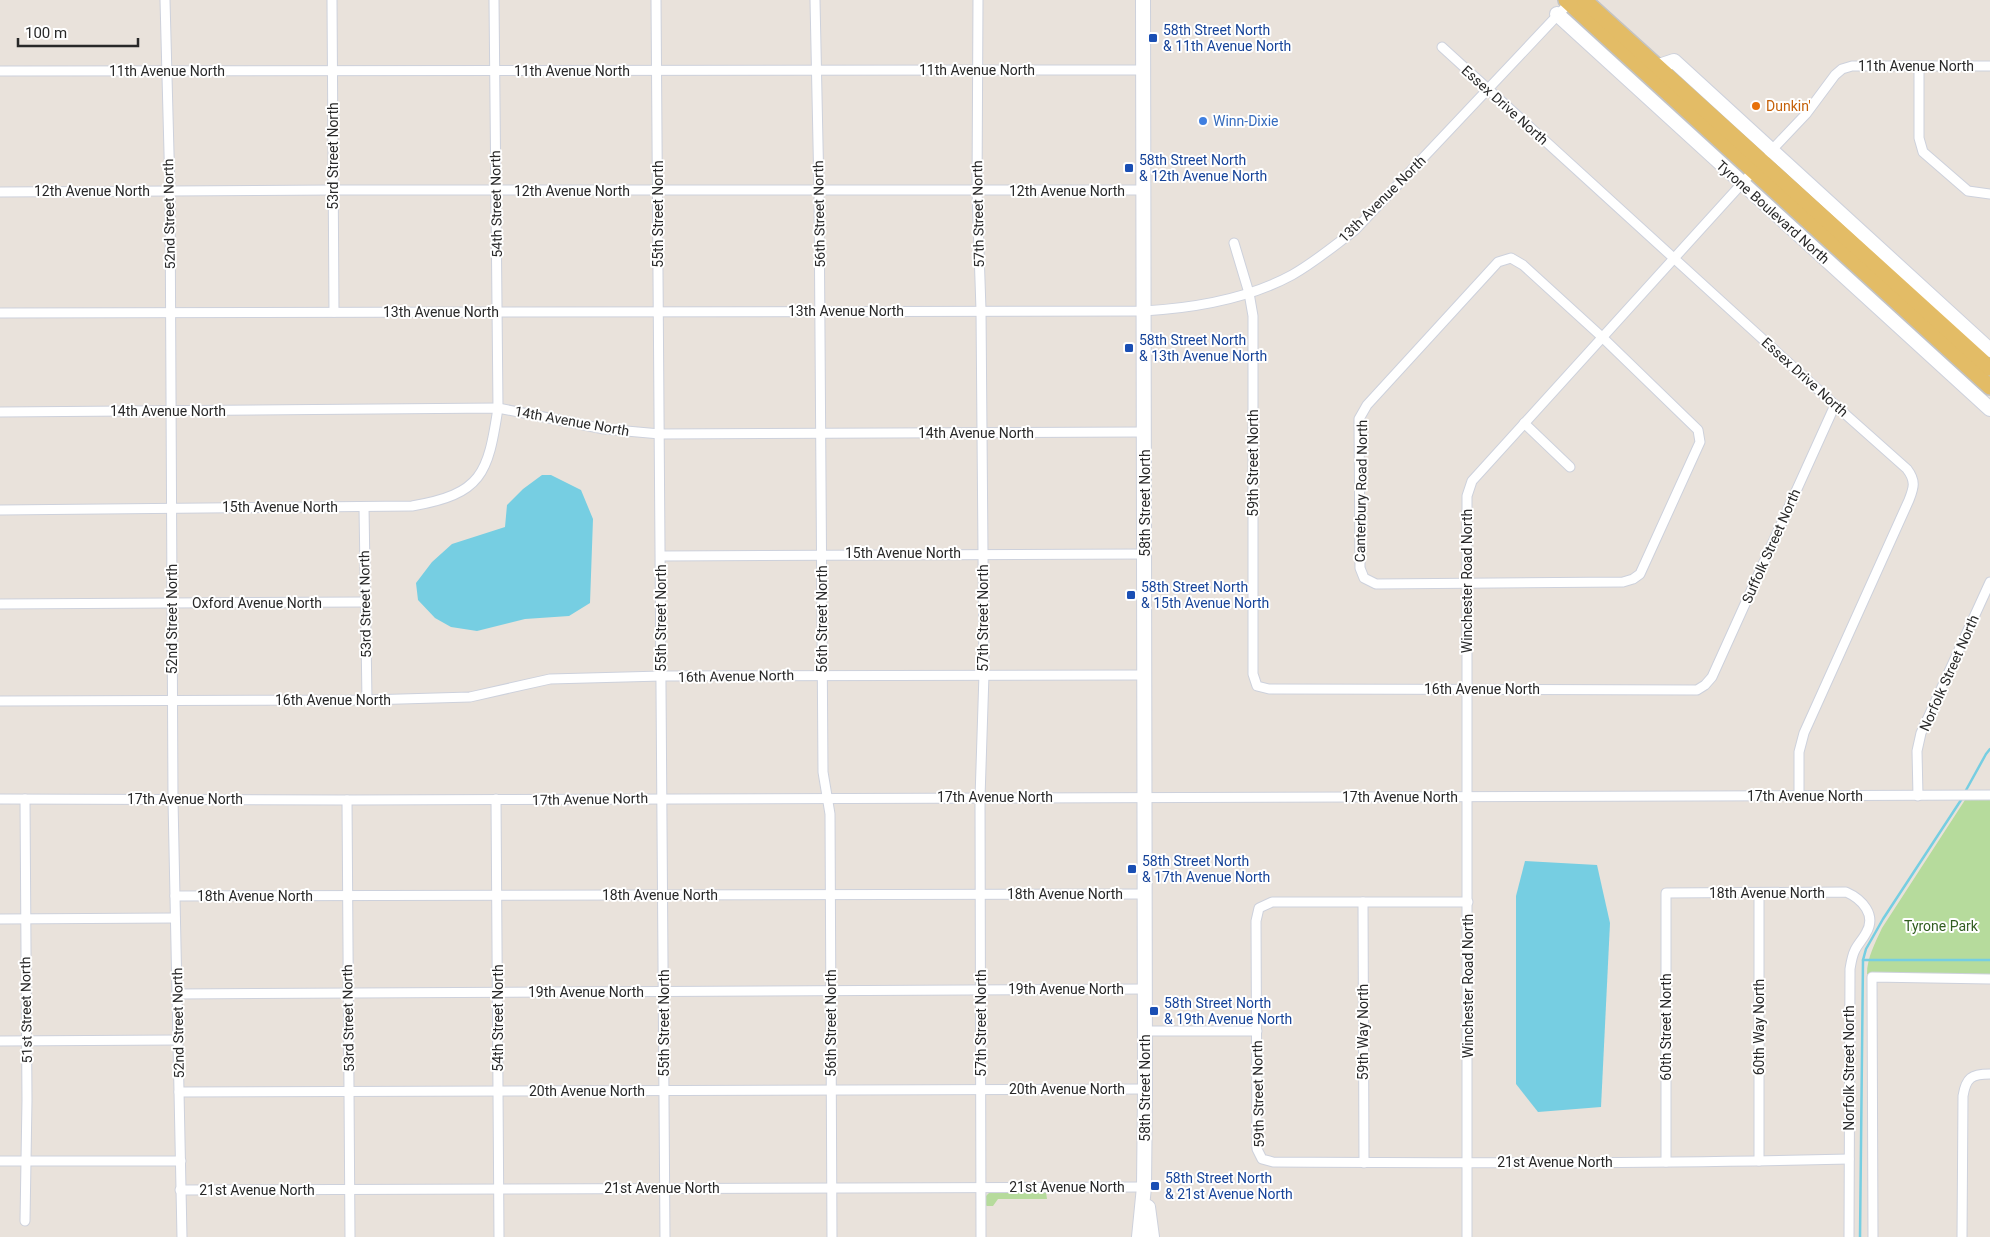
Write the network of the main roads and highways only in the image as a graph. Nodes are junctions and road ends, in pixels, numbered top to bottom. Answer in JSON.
{"nodes":[{"id":1,"x":1584,"y":0,"type":"edge"},
{"id":2,"x":1568,"y":1,"type":"edge"},
{"id":3,"x":1762,"y":161,"type":"junction"},
{"id":4,"x":1990,"y":368,"type":"edge"},
{"id":5,"x":1990,"y":387,"type":"edge"}],
"edges":[{"from":1,"to":3,"type":"main road","name":"Tyrone Boulevard North"},
{"from":2,"to":3,"type":"main road","name":"Tyrone Boulevard North"},
{"from":3,"to":4,"type":"main road","name":"Tyrone Boulevard North"},
{"from":3,"to":5,"type":"main road","name":"Tyrone Boulevard North"}]}
